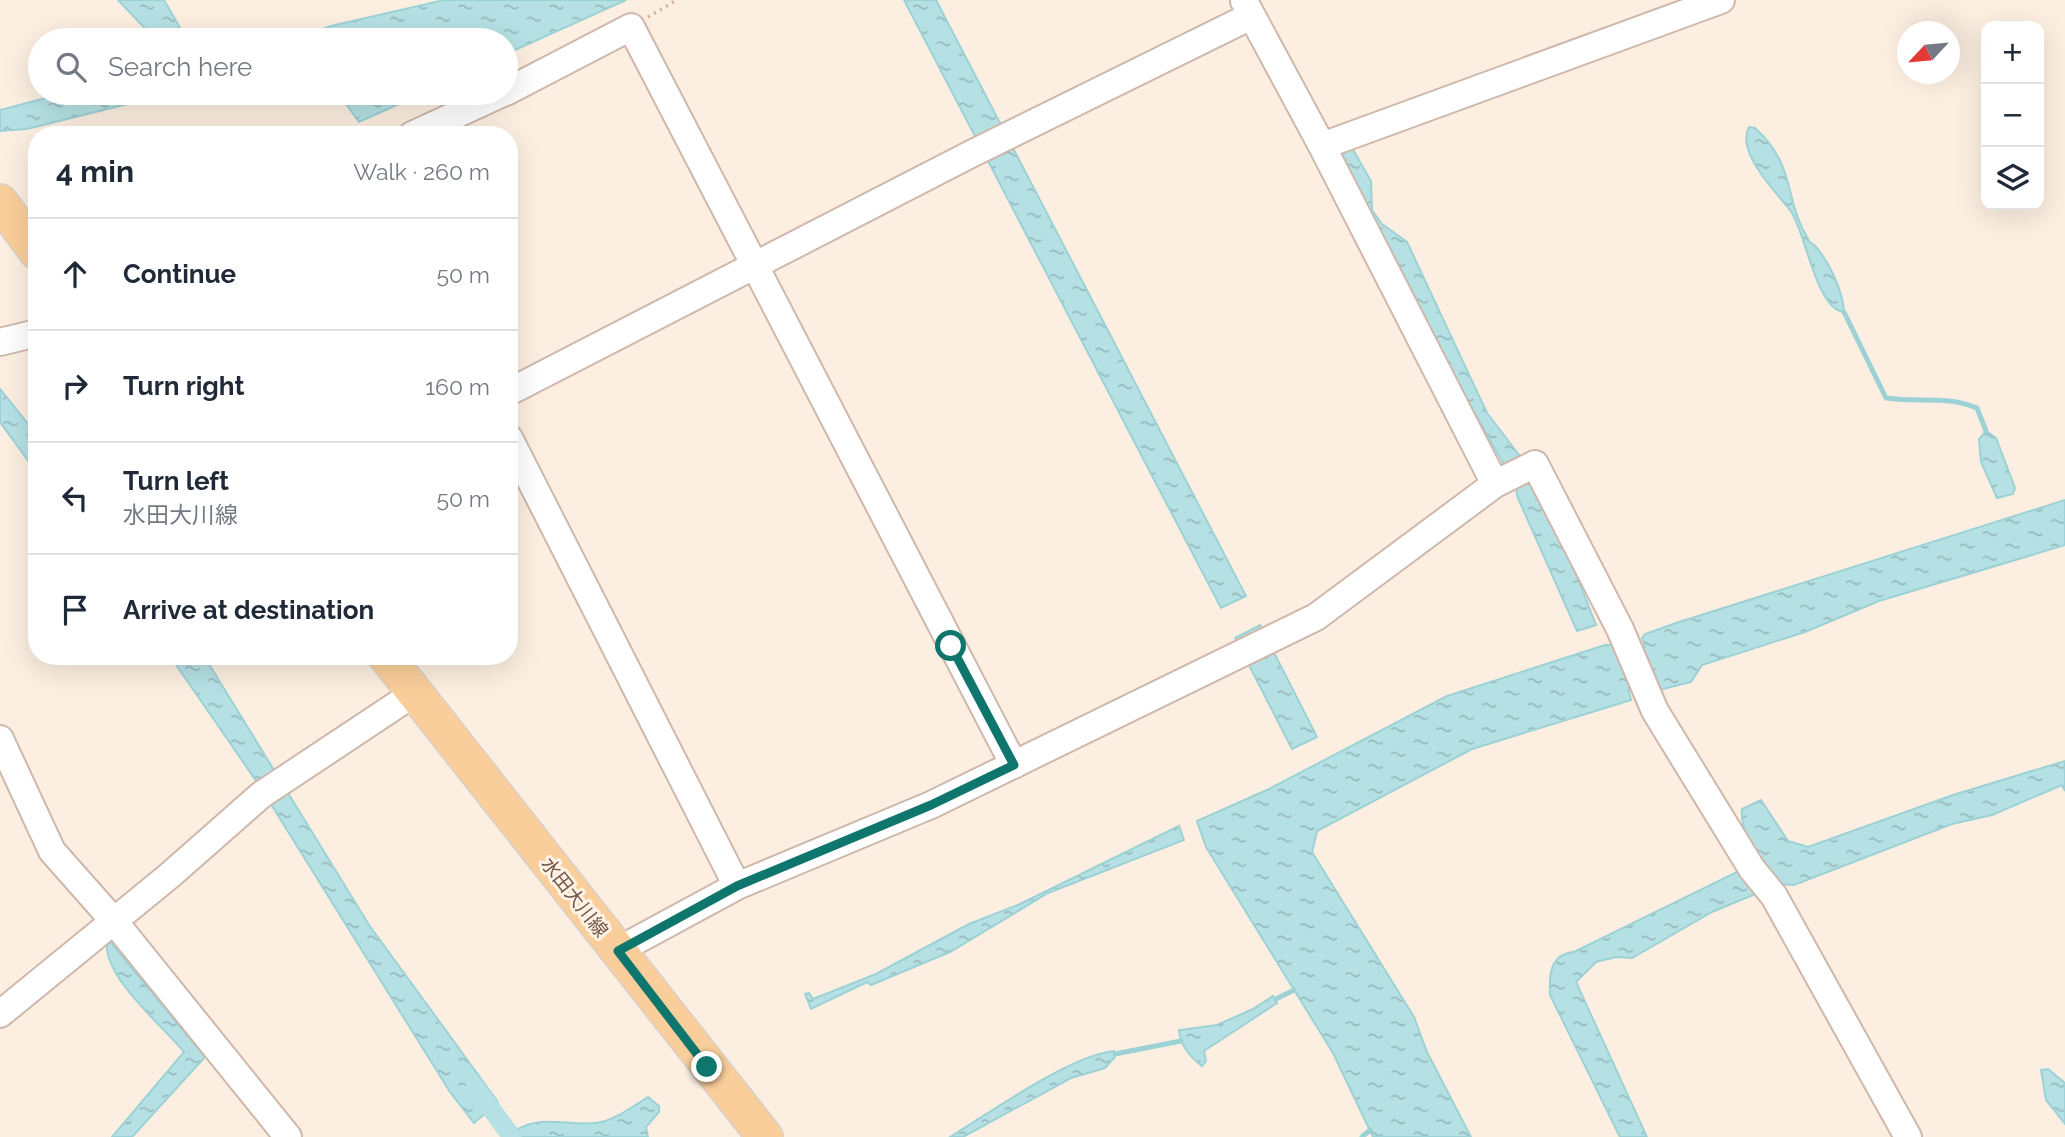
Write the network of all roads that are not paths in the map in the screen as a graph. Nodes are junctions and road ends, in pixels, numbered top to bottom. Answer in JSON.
{"nodes":[{"id":1,"x":1721,"y":0,"type":"edge"},
{"id":2,"x":1247,"y":8,"type":"edge"},
{"id":3,"x":518,"y":85,"type":"edge"},
{"id":4,"x":477,"y":105,"type":"edge"},
{"id":5,"x":431,"y":126,"type":"edge"},
{"id":6,"x":1322,"y":146,"type":"junction"},
{"id":7,"x":755,"y":267,"type":"junction"},
{"id":8,"x":28,"y":335,"type":"edge"},
{"id":9,"x":0,"y":342,"type":"edge"},
{"id":10,"x":518,"y":388,"type":"edge"},
{"id":11,"x":518,"y":456,"type":"edge"},
{"id":12,"x":1495,"y":484,"type":"junction"},
{"id":13,"x":394,"y":665,"type":"edge"},
{"id":14,"x":416,"y":692,"type":"junction"},
{"id":15,"x":0,"y":739,"type":"edge"},
{"id":16,"x":1014,"y":765,"type":"junction"},
{"id":17,"x":737,"y":886,"type":"junction"},
{"id":18,"x":114,"y":920,"type":"junction"},
{"id":19,"x":618,"y":951,"type":"junction"},
{"id":20,"x":0,"y":1014,"type":"edge"},
{"id":21,"x":288,"y":1137,"type":"edge"},
{"id":22,"x":765,"y":1137,"type":"edge"},
{"id":23,"x":1908,"y":1137,"type":"edge"}],
"edges":[{"from":1,"to":6,"type":"street"},
{"from":2,"to":6,"type":"street"},
{"from":2,"to":7,"type":"street"},
{"from":3,"to":7,"type":"street"},
{"from":4,"to":5,"type":"street"},
{"from":6,"to":12,"type":"street"},
{"from":7,"to":10,"type":"street"},
{"from":7,"to":16,"type":"street"},
{"from":8,"to":9,"type":"street"},
{"from":11,"to":17,"type":"street"},
{"from":12,"to":16,"type":"street"},
{"from":12,"to":23,"type":"street"},
{"from":13,"to":14,"type":"main road","name":"水田大川線"},
{"from":14,"to":18,"type":"street"},
{"from":14,"to":19,"type":"main road","name":"水田大川線"},
{"from":15,"to":18,"type":"street"},
{"from":16,"to":17,"type":"street"},
{"from":17,"to":19,"type":"street"},
{"from":18,"to":20,"type":"street"},
{"from":18,"to":21,"type":"street"},
{"from":19,"to":22,"type":"main road","name":"水田大川線"}]}
